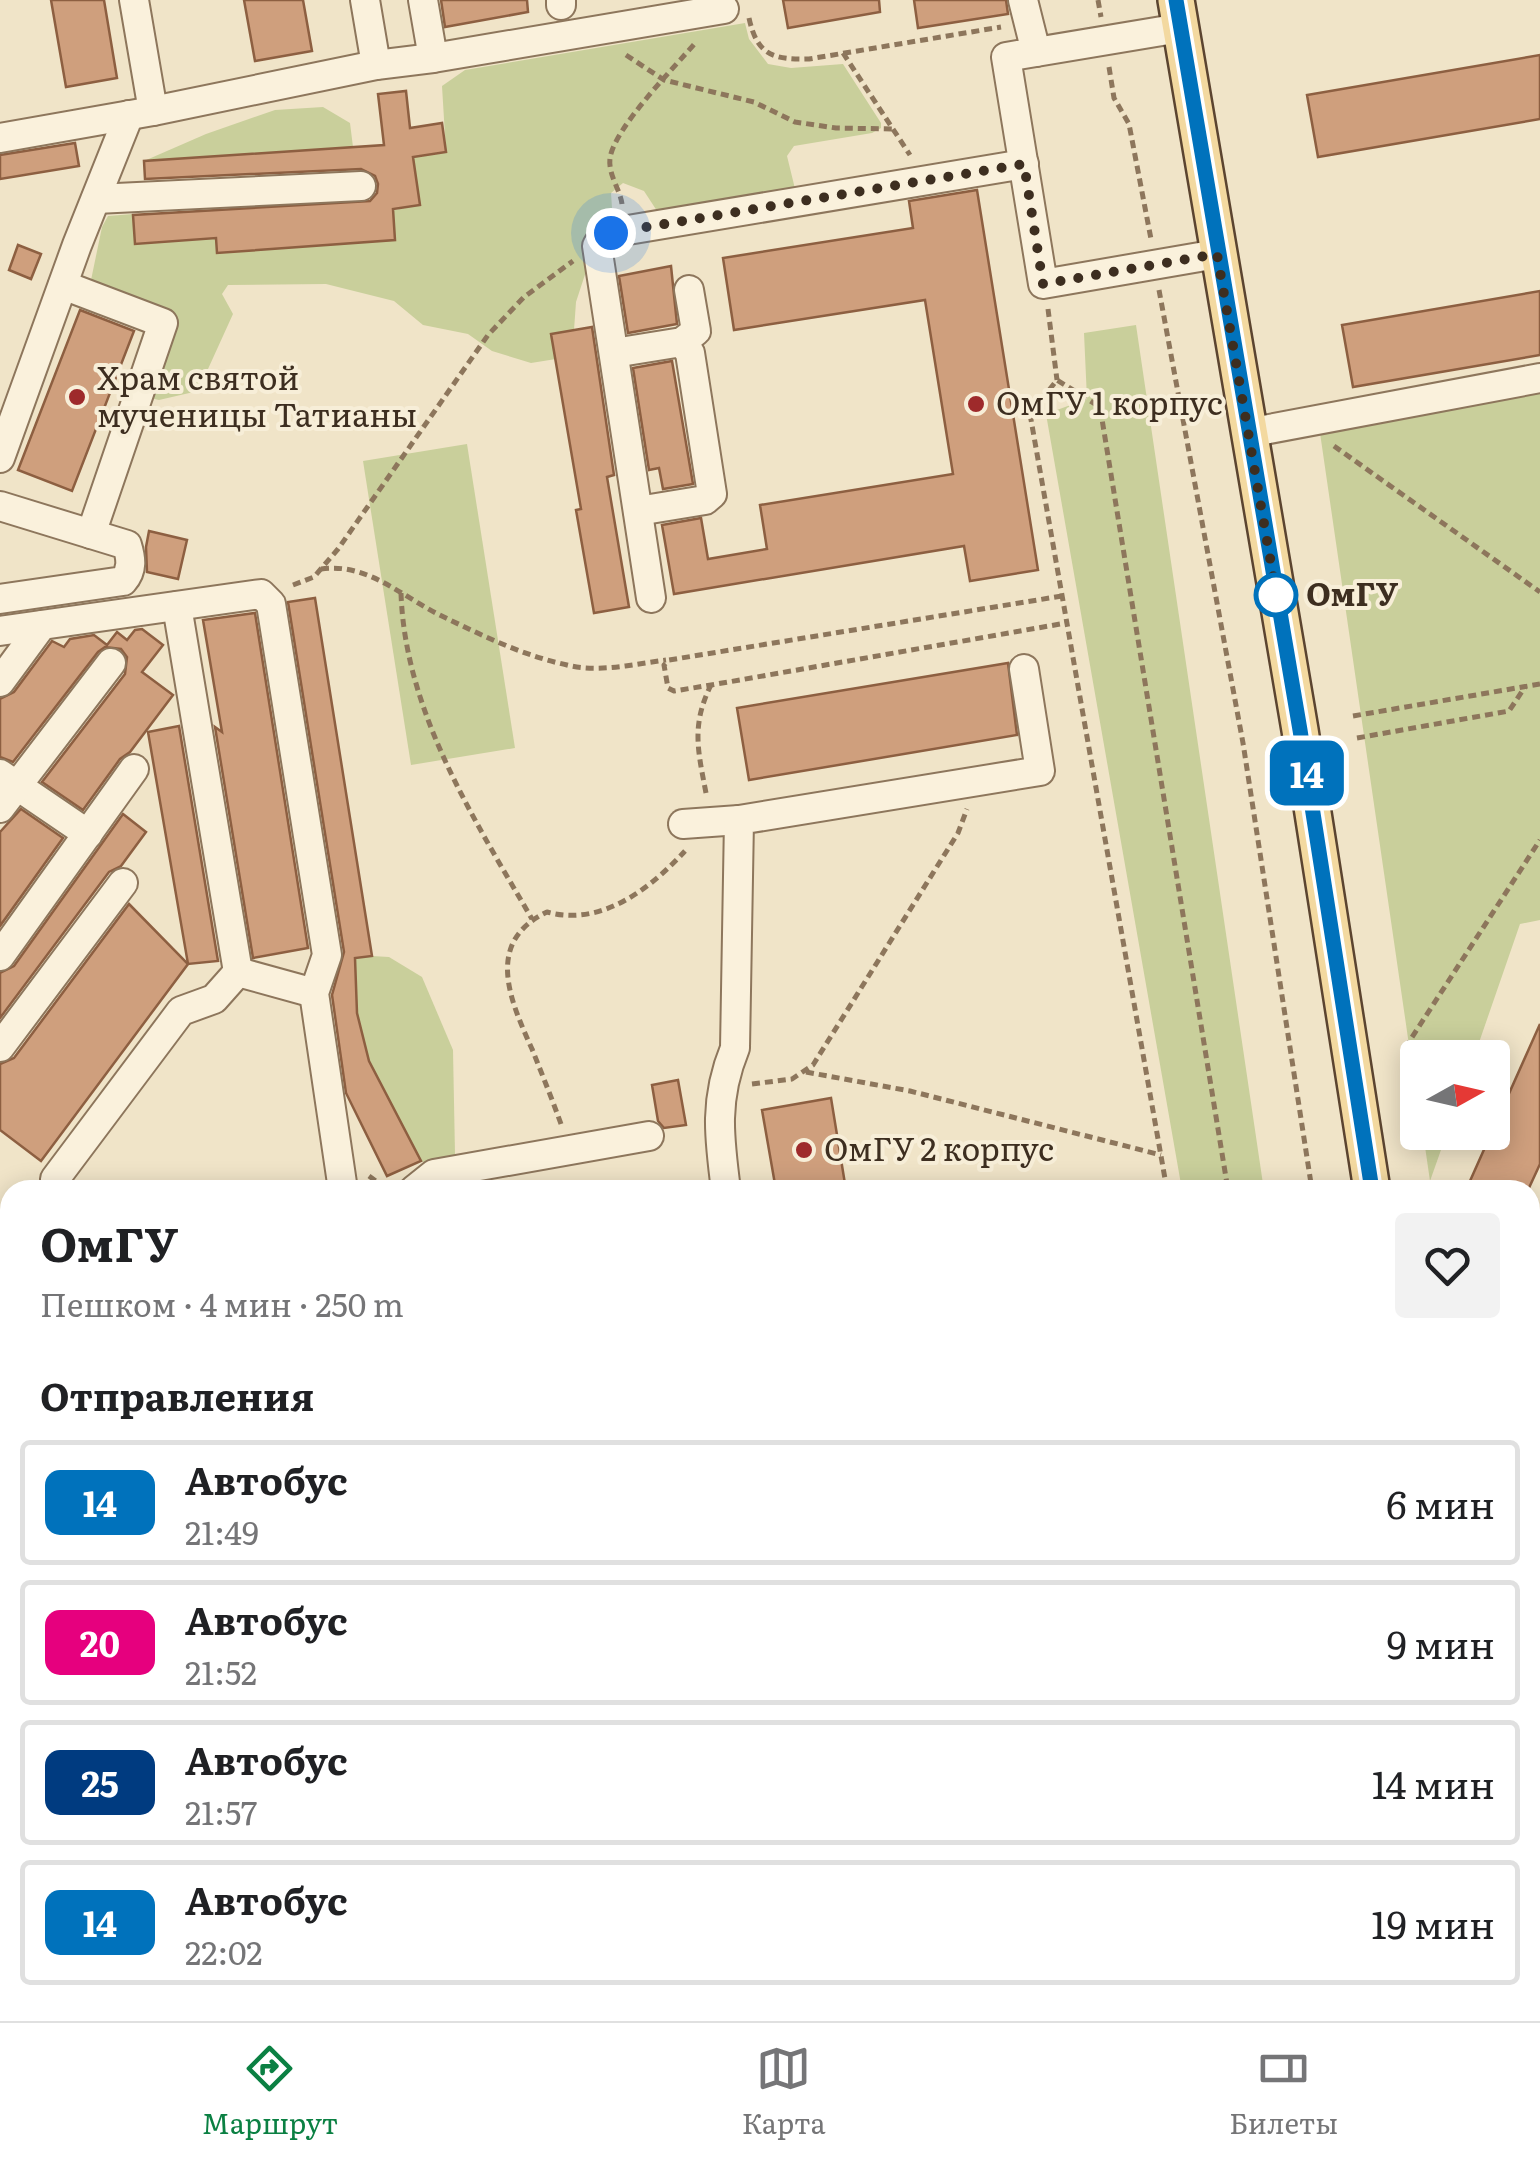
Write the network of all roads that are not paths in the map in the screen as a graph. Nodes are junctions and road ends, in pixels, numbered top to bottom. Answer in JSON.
{"nodes":[{"id":1,"x":134,"y":0,"type":"edge"},
{"id":2,"x":365,"y":0,"type":"edge"},
{"id":3,"x":424,"y":0,"type":"edge"},
{"id":4,"x":1180,"y":8,"type":"edge"},
{"id":5,"x":1025,"y":12,"type":"edge"},
{"id":6,"x":736,"y":13,"type":"road end"},
{"id":7,"x":1036,"y":52,"type":"junction"},
{"id":8,"x":433,"y":58,"type":"junction"},
{"id":9,"x":376,"y":65,"type":"junction"},
{"id":10,"x":141,"y":113,"type":"junction"},
{"id":11,"x":0,"y":138,"type":"edge"},
{"id":12,"x":1024,"y":164,"type":"junction"},
{"id":13,"x":361,"y":186,"type":"dead end"},
{"id":14,"x":96,"y":199,"type":"junction"},
{"id":15,"x":1217,"y":254,"type":"junction"},
{"id":16,"x":63,"y":285,"type":"junction"},
{"id":17,"x":689,"y":290,"type":"dead end"},
{"id":18,"x":682,"y":342,"type":"junction"},
{"id":19,"x":614,"y":353,"type":"junction"},
{"id":20,"x":1540,"y":378,"type":"edge"},
{"id":21,"x":1248,"y":433,"type":"junction"},
{"id":22,"x":0,"y":458,"type":"edge"},
{"id":23,"x":0,"y":506,"type":"edge"},
{"id":24,"x":638,"y":511,"type":"junction"},
{"id":25,"x":92,"y":534,"type":"junction"},
{"id":26,"x":651,"y":598,"type":"dead end"},
{"id":27,"x":0,"y":599,"type":"edge"},
{"id":28,"x":177,"y":606,"type":"junction"},
{"id":29,"x":42,"y":626,"type":"junction"},
{"id":30,"x":0,"y":632,"type":"edge"},
{"id":31,"x":111,"y":664,"type":"dead end"},
{"id":32,"x":1024,"y":669,"type":"dead end"},
{"id":33,"x":0,"y":682,"type":"edge"},
{"id":34,"x":134,"y":770,"type":"dead end"},
{"id":35,"x":5,"y":789,"type":"edge"},
{"id":36,"x":739,"y":820,"type":"junction"},
{"id":37,"x":88,"y":834,"type":"junction"},
{"id":38,"x":686,"y":834,"type":"road end"},
{"id":39,"x":122,"y":883,"type":"dead end"},
{"id":40,"x":0,"y":956,"type":"edge"},
{"id":41,"x":238,"y":972,"type":"junction"},
{"id":42,"x":314,"y":994,"type":"junction"},
{"id":43,"x":0,"y":1047,"type":"edge"},
{"id":44,"x":649,"y":1136,"type":"dead end"},
{"id":45,"x":56,"y":1179,"type":"dead end"},
{"id":46,"x":341,"y":1180,"type":"edge"},
{"id":47,"x":426,"y":1180,"type":"edge"},
{"id":48,"x":725,"y":1180,"type":"edge"},
{"id":49,"x":1370,"y":1180,"type":"edge"}],
"edges":[{"from":1,"to":10,"type":"street"},
{"from":2,"to":9,"type":"street"},
{"from":3,"to":8,"type":"street"},
{"from":4,"to":7,"type":"street"},
{"from":4,"to":15,"type":"main road"},
{"from":5,"to":7,"type":"street"},
{"from":6,"to":8,"type":"street"},
{"from":7,"to":12,"type":"street"},
{"from":8,"to":9,"type":"street"},
{"from":9,"to":10,"type":"street"},
{"from":10,"to":11,"type":"street"},
{"from":10,"to":14,"type":"street"},
{"from":12,"to":15,"type":"street"},
{"from":12,"to":19,"type":"street"},
{"from":13,"to":14,"type":"street"},
{"from":14,"to":16,"type":"street"},
{"from":15,"to":21,"type":"main road"},
{"from":16,"to":22,"type":"street"},
{"from":16,"to":25,"type":"street"},
{"from":17,"to":18,"type":"street"},
{"from":18,"to":19,"type":"street"},
{"from":18,"to":24,"type":"street"},
{"from":19,"to":24,"type":"street"},
{"from":20,"to":21,"type":"street"},
{"from":21,"to":49,"type":"main road"},
{"from":23,"to":25,"type":"street"},
{"from":24,"to":26,"type":"street"},
{"from":25,"to":27,"type":"street"},
{"from":28,"to":29,"type":"street"},
{"from":28,"to":41,"type":"street"},
{"from":28,"to":42,"type":"street"},
{"from":29,"to":30,"type":"street"},
{"from":29,"to":33,"type":"street"},
{"from":31,"to":35,"type":"street"},
{"from":32,"to":36,"type":"street"},
{"from":34,"to":37,"type":"street"},
{"from":35,"to":37,"type":"street"},
{"from":36,"to":38,"type":"street"},
{"from":36,"to":48,"type":"street"},
{"from":37,"to":40,"type":"street"},
{"from":39,"to":43,"type":"street"},
{"from":41,"to":42,"type":"street"},
{"from":41,"to":45,"type":"street"},
{"from":42,"to":46,"type":"street"},
{"from":44,"to":47,"type":"street"}]}
